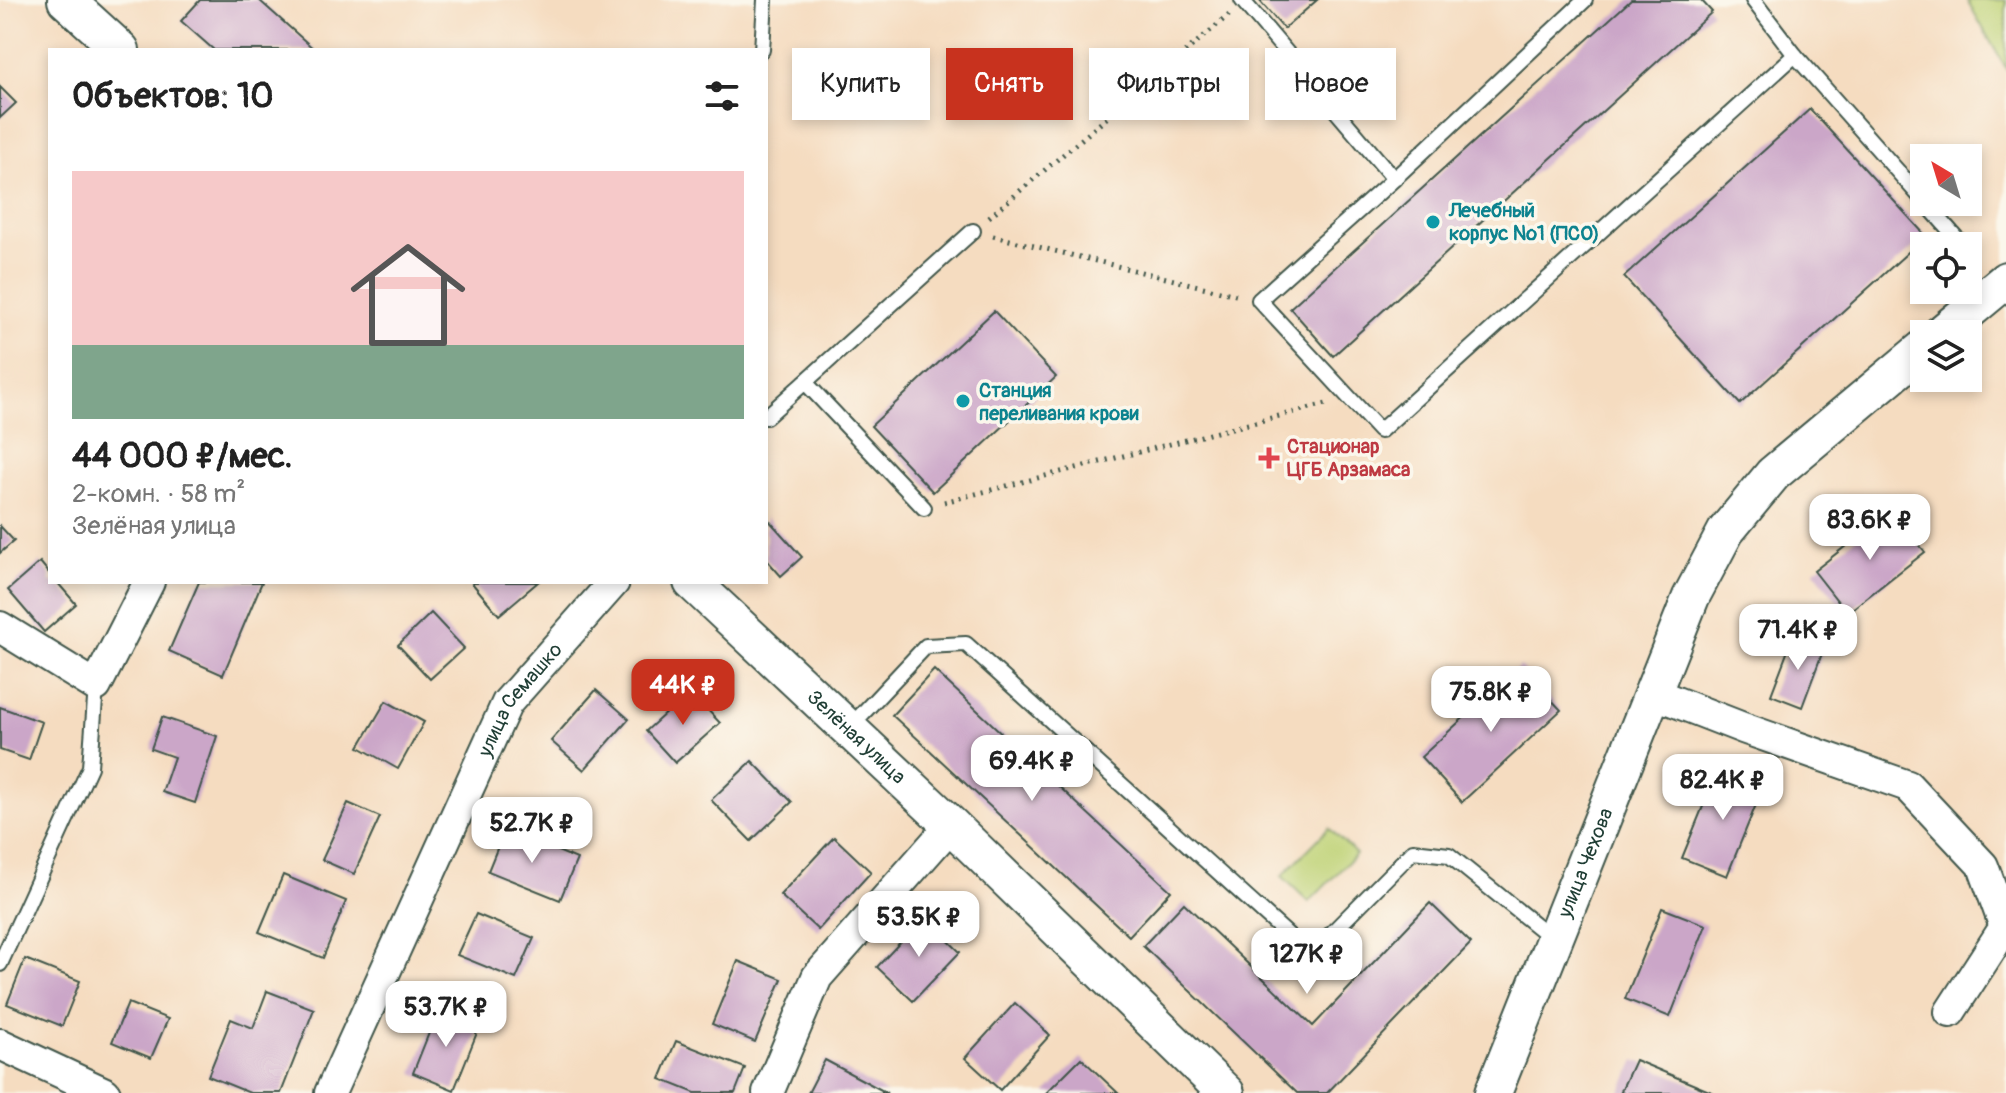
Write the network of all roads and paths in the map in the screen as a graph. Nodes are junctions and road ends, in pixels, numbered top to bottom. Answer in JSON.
{"nodes":[{"id":1,"x":66,"y":0,"type":"edge"},
{"id":2,"x":765,"y":0,"type":"edge"},
{"id":3,"x":1585,"y":0,"type":"edge"},
{"id":4,"x":1753,"y":0,"type":"edge"},
{"id":5,"x":1242,"y":1,"type":"edge"},
{"id":6,"x":119,"y":48,"type":"edge"},
{"id":7,"x":762,"y":48,"type":"edge"},
{"id":8,"x":1795,"y":55,"type":"junction"},
{"id":9,"x":1394,"y":179,"type":"junction"},
{"id":10,"x":1910,"y":186,"type":"edge"},
{"id":11,"x":1937,"y":216,"type":"edge"},
{"id":12,"x":973,"y":231,"type":"junction"},
{"id":13,"x":1951,"y":232,"type":"edge"},
{"id":14,"x":2006,"y":280,"type":"edge"},
{"id":15,"x":1259,"y":300,"type":"junction"},
{"id":16,"x":1958,"y":320,"type":"edge"},
{"id":17,"x":1910,"y":360,"type":"edge"},
{"id":18,"x":805,"y":382,"type":"junction"},
{"id":19,"x":1349,"y":398,"type":"junction"},
{"id":20,"x":768,"y":415,"type":"edge"},
{"id":21,"x":924,"y":508,"type":"joint"},
{"id":22,"x":148,"y":584,"type":"edge"},
{"id":23,"x":612,"y":584,"type":"edge"},
{"id":24,"x":694,"y":584,"type":"edge"},
{"id":25,"x":0,"y":627,"type":"edge"},
{"id":26,"x":96,"y":686,"type":"junction"},
{"id":27,"x":1653,"y":693,"type":"junction"},
{"id":28,"x":848,"y":729,"type":"junction"},
{"id":29,"x":951,"y":825,"type":"junction"},
{"id":30,"x":1554,"y":940,"type":"junction"},
{"id":31,"x":0,"y":964,"type":"edge"},
{"id":32,"x":1950,"y":1012,"type":"dead end"},
{"id":33,"x":0,"y":1044,"type":"edge"},
{"id":34,"x":105,"y":1093,"type":"edge"},
{"id":35,"x":330,"y":1093,"type":"edge"},
{"id":36,"x":768,"y":1093,"type":"edge"},
{"id":37,"x":1226,"y":1093,"type":"edge"},
{"id":38,"x":1493,"y":1093,"type":"edge"}],
"edges":[{"from":1,"to":6,"type":"street"},
{"from":2,"to":7,"type":"lane"},
{"from":3,"to":9,"type":"lane"},
{"from":4,"to":8,"type":"lane"},
{"from":5,"to":9,"type":"lane"},
{"from":5,"to":12,"type":"path"},
{"from":8,"to":10,"type":"lane"},
{"from":8,"to":19,"type":"lane"},
{"from":9,"to":15,"type":"lane"},
{"from":11,"to":13,"type":"lane"},
{"from":12,"to":15,"type":"path"},
{"from":12,"to":18,"type":"lane"},
{"from":14,"to":16,"type":"street"},
{"from":15,"to":19,"type":"lane"},
{"from":17,"to":27,"type":"street","name":"улица Чехова"},
{"from":18,"to":20,"type":"lane"},
{"from":18,"to":21,"type":"lane"},
{"from":19,"to":21,"type":"path"},
{"from":22,"to":26,"type":"street"},
{"from":23,"to":35,"type":"street","name":"улица Семашко"},
{"from":24,"to":28,"type":"street","name":"Зелёная улица"},
{"from":25,"to":26,"type":"street"},
{"from":26,"to":31,"type":"lane"},
{"from":27,"to":30,"type":"street","name":"улица Чехова"},
{"from":27,"to":32,"type":"street"},
{"from":28,"to":29,"type":"street","name":"Зелёная улица"},
{"from":28,"to":30,"type":"lane"},
{"from":29,"to":36,"type":"street"},
{"from":29,"to":37,"type":"street","name":"Зелёная улица"},
{"from":30,"to":38,"type":"street","name":"улица Чехова"},
{"from":33,"to":34,"type":"street"}]}
